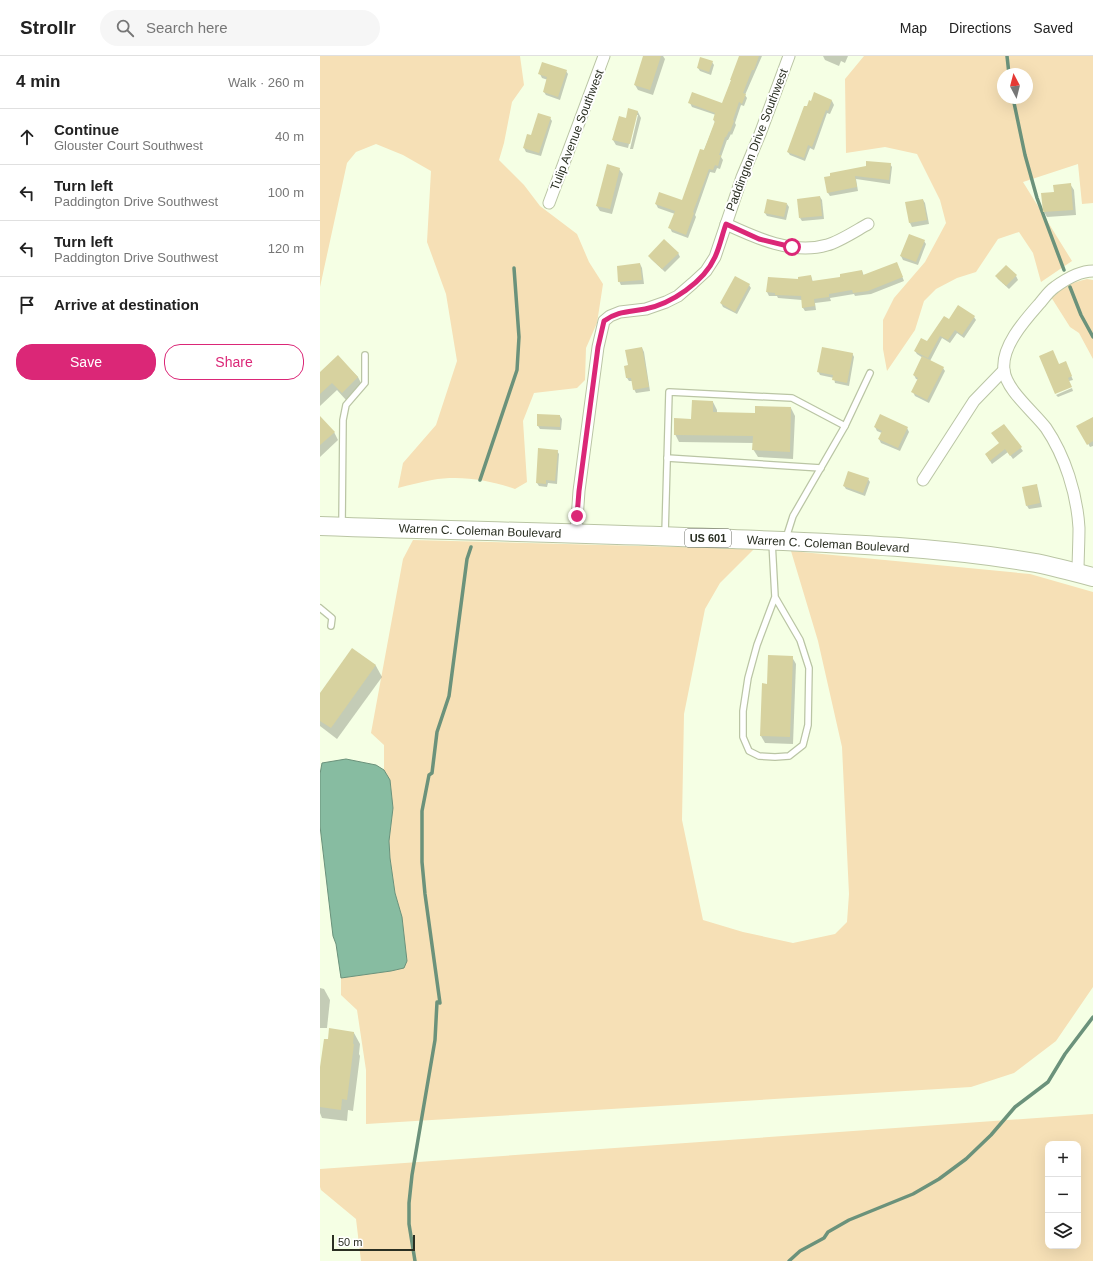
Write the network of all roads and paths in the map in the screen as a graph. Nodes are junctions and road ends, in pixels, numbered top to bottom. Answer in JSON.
{"nodes":[{"id":1,"x":604,"y":56,"type":"edge"},
{"id":2,"x":789,"y":56,"type":"edge"},
{"id":3,"x":549,"y":203,"type":"dead end"},
{"id":4,"x":726,"y":224,"type":"junction"},
{"id":5,"x":868,"y":224,"type":"dead end"},
{"id":6,"x":1093,"y":271,"type":"edge"},
{"id":7,"x":365,"y":355,"type":"dead end"},
{"id":8,"x":1004,"y":370,"type":"junction"},
{"id":9,"x":870,"y":373,"type":"dead end"},
{"id":10,"x":845,"y":426,"type":"junction"},
{"id":11,"x":667,"y":458,"type":"junction"},
{"id":12,"x":821,"y":468,"type":"junction"},
{"id":13,"x":923,"y":480,"type":"dead end"},
{"id":14,"x":320,"y":526,"type":"edge"},
{"id":15,"x":342,"y":527,"type":"junction"},
{"id":16,"x":576,"y":534,"type":"junction"},
{"id":17,"x":665,"y":536,"type":"junction"},
{"id":18,"x":779,"y":540,"type":"junction"},
{"id":19,"x":1086,"y":575,"type":"edge"},
{"id":20,"x":775,"y":597,"type":"junction"},
{"id":21,"x":320,"y":608,"type":"edge"},
{"id":22,"x":331,"y":626,"type":"dead end"}],
"edges":[{"from":1,"to":3,"type":"street","name":"Tulip Avenue Southwest"},
{"from":2,"to":4,"type":"street","name":"Paddington Drive Southwest"},
{"from":4,"to":5,"type":"street"},
{"from":4,"to":16,"type":"street","name":"Paddington Drive Southwest"},
{"from":6,"to":8,"type":"street"},
{"from":7,"to":15,"type":"lane"},
{"from":8,"to":13,"type":"street"},
{"from":8,"to":19,"type":"street"},
{"from":9,"to":10,"type":"lane"},
{"from":10,"to":11,"type":"lane"},
{"from":10,"to":12,"type":"lane"},
{"from":11,"to":12,"type":"lane"},
{"from":11,"to":17,"type":"lane"},
{"from":12,"to":18,"type":"lane"},
{"from":14,"to":15,"type":"highway","name":"Warren C. Coleman Boulevard","number":"US 601"},
{"from":15,"to":16,"type":"highway","name":"Warren C. Coleman Boulevard","number":"US 601"},
{"from":16,"to":17,"type":"highway","name":"Warren C. Coleman Boulevard","number":"US 601"},
{"from":17,"to":18,"type":"highway","name":"Warren C. Coleman Boulevard","number":"US 601"},
{"from":18,"to":19,"type":"highway","name":"Warren C. Coleman Boulevard","number":"US 601"},
{"from":18,"to":20,"type":"lane"},
{"from":20,"to":20,"type":"lane"},
{"from":21,"to":22,"type":"lane"}]}
